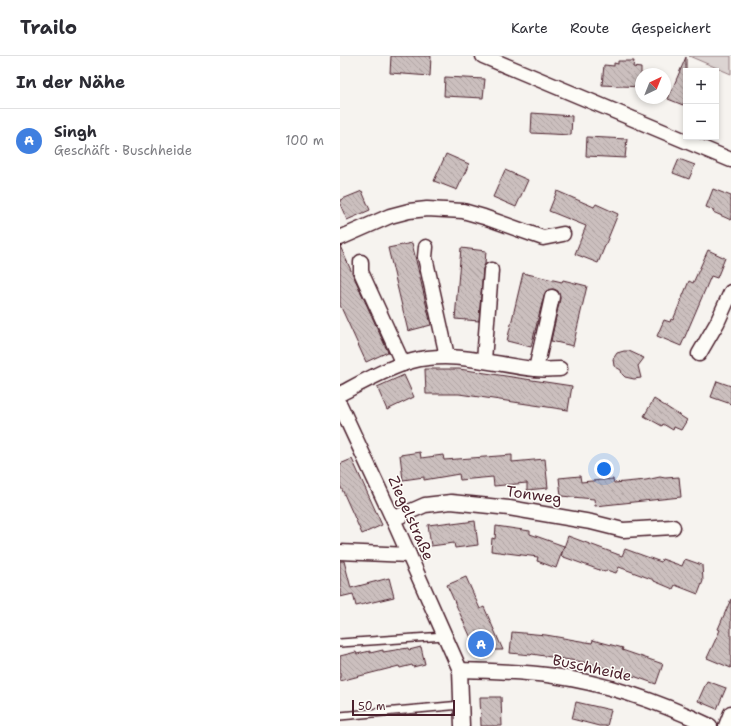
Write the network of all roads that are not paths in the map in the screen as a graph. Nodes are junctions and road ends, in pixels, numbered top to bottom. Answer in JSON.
{"nodes":[{"id":1,"x":483,"y":56,"type":"edge"},
{"id":2,"x":731,"y":160,"type":"edge"},
{"id":3,"x":563,"y":234,"type":"dead end"},
{"id":4,"x":341,"y":235,"type":"edge"},
{"id":5,"x":426,"y":247,"type":"dead end"},
{"id":6,"x":361,"y":262,"type":"dead end"},
{"id":7,"x":492,"y":270,"type":"dead end"},
{"id":8,"x":731,"y":292,"type":"edge"},
{"id":9,"x":552,"y":297,"type":"dead end"},
{"id":10,"x":699,"y":354,"type":"dead end"},
{"id":11,"x":447,"y":356,"type":"junction"},
{"id":12,"x":484,"y":360,"type":"junction"},
{"id":13,"x":403,"y":364,"type":"junction"},
{"id":14,"x":536,"y":369,"type":"junction"},
{"id":15,"x":560,"y":369,"type":"dead end"},
{"id":16,"x":340,"y":394,"type":"edge"},
{"id":17,"x":342,"y":413,"type":"edge"},
{"id":18,"x":393,"y":519,"type":"junction"},
{"id":19,"x":673,"y":527,"type":"dead end"},
{"id":20,"x":340,"y":552,"type":"edge"},
{"id":21,"x":409,"y":555,"type":"junction"},
{"id":22,"x":445,"y":636,"type":"junction"},
{"id":23,"x":340,"y":643,"type":"edge"},
{"id":24,"x":460,"y":670,"type":"junction"},
{"id":25,"x":461,"y":705,"type":"junction"},
{"id":26,"x":731,"y":713,"type":"edge"},
{"id":27,"x":340,"y":716,"type":"edge"},
{"id":28,"x":462,"y":726,"type":"edge"},
{"id":29,"x":710,"y":726,"type":"edge"},
{"id":30,"x":726,"y":726,"type":"edge"}],
"edges":[{"from":1,"to":2,"type":"street"},
{"from":3,"to":4,"type":"street"},
{"from":5,"to":11,"type":"street"},
{"from":6,"to":13,"type":"street"},
{"from":7,"to":12,"type":"street"},
{"from":8,"to":10,"type":"street"},
{"from":9,"to":14,"type":"street"},
{"from":11,"to":12,"type":"street"},
{"from":11,"to":13,"type":"street"},
{"from":12,"to":14,"type":"street"},
{"from":13,"to":16,"type":"street"},
{"from":14,"to":15,"type":"street"},
{"from":17,"to":18,"type":"street","name":"Ziegelstraße"},
{"from":18,"to":19,"type":"street","name":"Tonweg"},
{"from":18,"to":21,"type":"street","name":"Ziegelstraße"},
{"from":20,"to":21,"type":"street"},
{"from":21,"to":22,"type":"street","name":"Ziegelstraße"},
{"from":22,"to":23,"type":"lane"},
{"from":22,"to":24,"type":"street","name":"Ziegelstraße"},
{"from":24,"to":25,"type":"street","name":"Ziegelstraße"},
{"from":24,"to":29,"type":"street","name":"Buschheide"},
{"from":25,"to":27,"type":"lane"},
{"from":25,"to":28,"type":"street","name":"Ziegelstraße"},
{"from":26,"to":30,"type":"street"}]}
